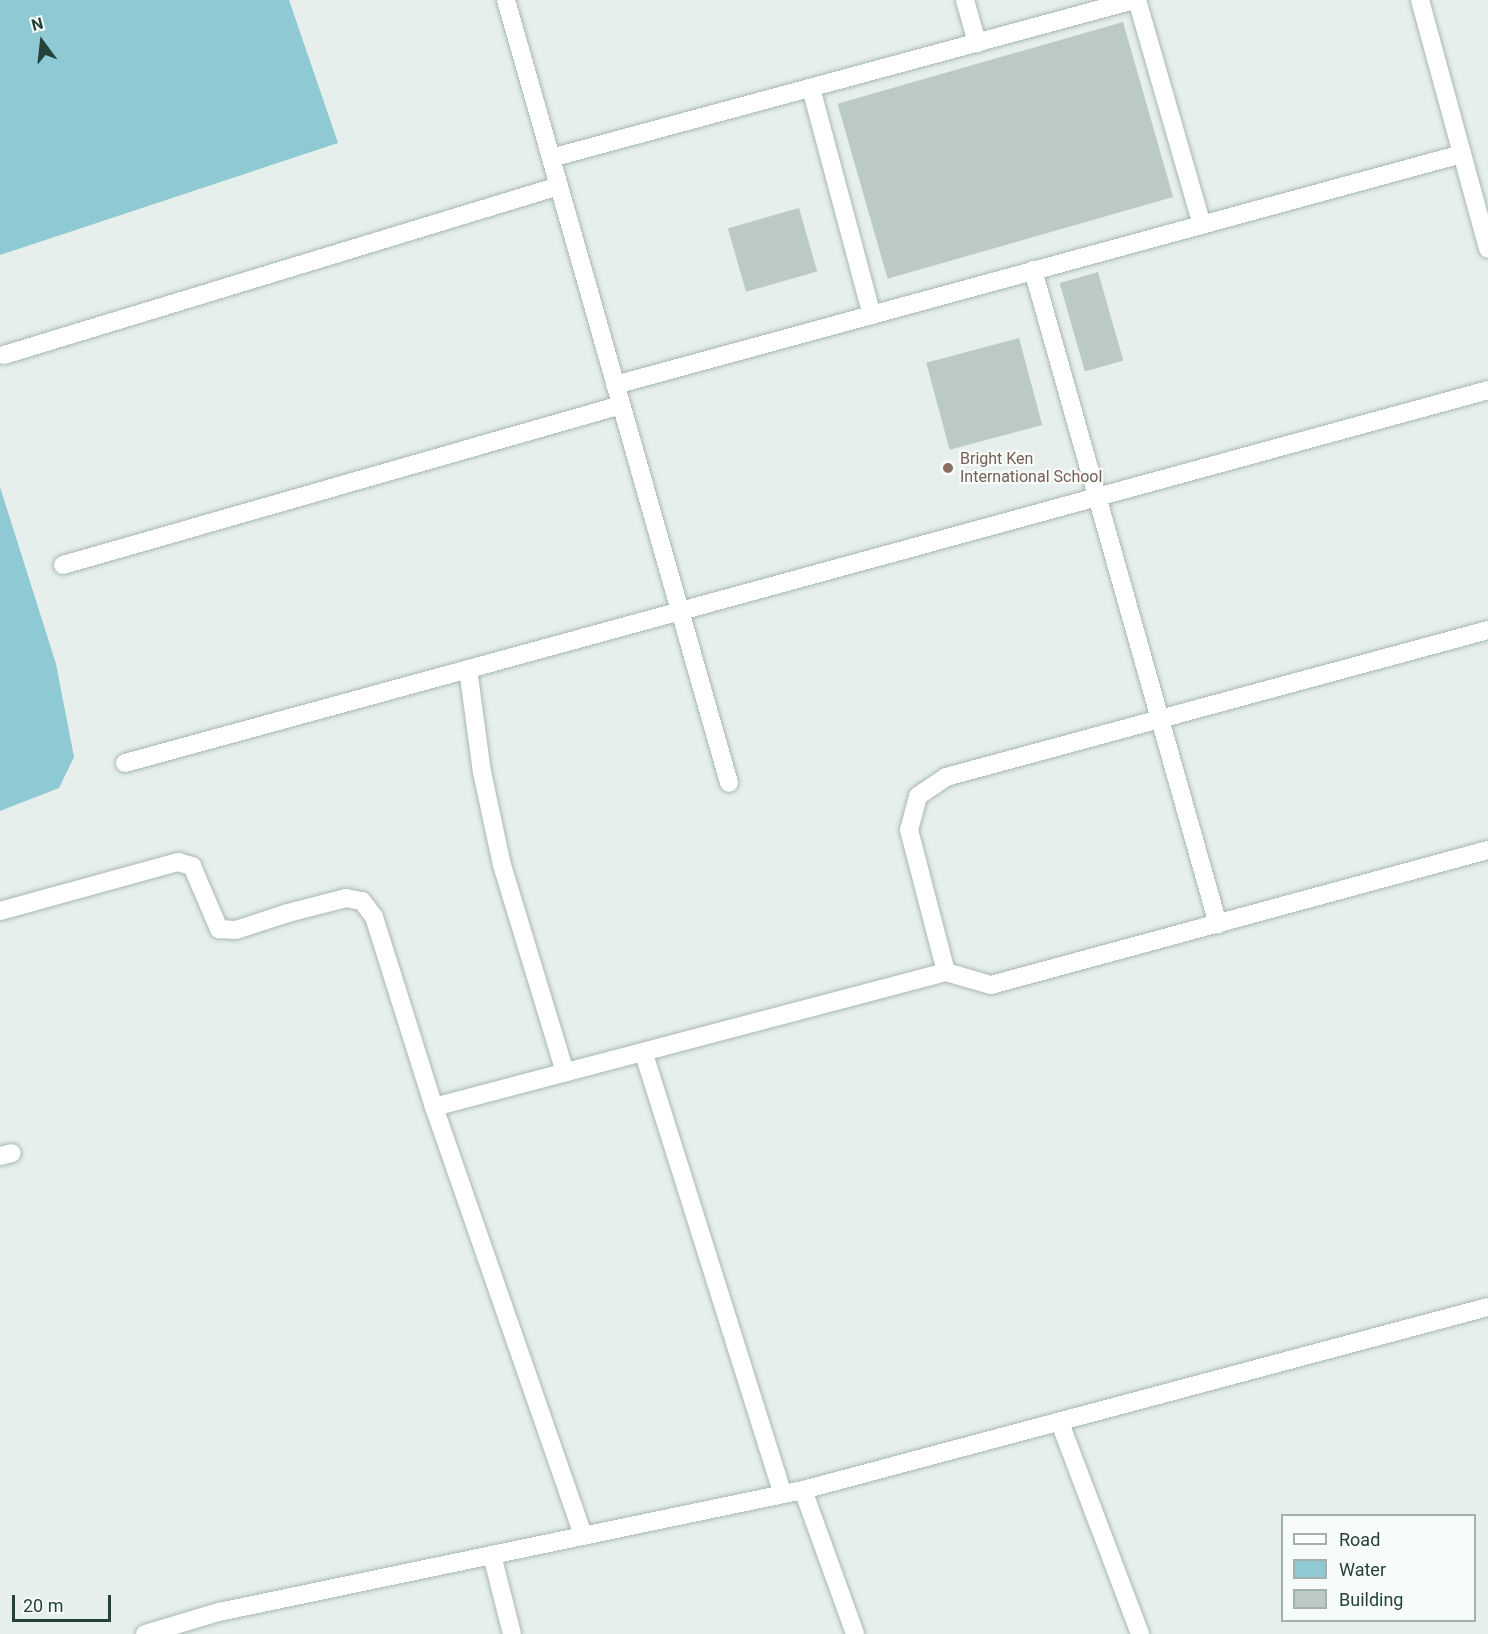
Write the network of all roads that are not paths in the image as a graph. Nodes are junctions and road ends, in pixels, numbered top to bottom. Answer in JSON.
{"nodes":[{"id":1,"x":506,"y":0,"type":"edge"},
{"id":2,"x":965,"y":0,"type":"edge"},
{"id":3,"x":1135,"y":0,"type":"edge"},
{"id":4,"x":1420,"y":0,"type":"edge"},
{"id":5,"x":976,"y":43,"type":"junction"},
{"id":6,"x":811,"y":88,"type":"junction"},
{"id":7,"x":1462,"y":154,"type":"junction"},
{"id":8,"x":551,"y":158,"type":"junction"},
{"id":9,"x":559,"y":186,"type":"junction"},
{"id":10,"x":1202,"y":225,"type":"junction"},
{"id":11,"x":1488,"y":249,"type":"edge"},
{"id":12,"x":1033,"y":270,"type":"junction"},
{"id":13,"x":872,"y":315,"type":"junction"},
{"id":14,"x":4,"y":355,"type":"dead end"},
{"id":15,"x":615,"y":385,"type":"junction"},
{"id":16,"x":1488,"y":390,"type":"edge"},
{"id":17,"x":621,"y":405,"type":"junction"},
{"id":18,"x":1097,"y":497,"type":"junction"},
{"id":19,"x":63,"y":565,"type":"dead end"},
{"id":20,"x":680,"y":611,"type":"junction"},
{"id":21,"x":1488,"y":630,"type":"edge"},
{"id":22,"x":468,"y":669,"type":"junction"},
{"id":23,"x":1160,"y":719,"type":"junction"},
{"id":24,"x":125,"y":764,"type":"dead end"},
{"id":25,"x":729,"y":783,"type":"dead end"},
{"id":26,"x":1488,"y":850,"type":"edge"},
{"id":27,"x":0,"y":911,"type":"edge"},
{"id":28,"x":1218,"y":924,"type":"junction"},
{"id":29,"x":946,"y":972,"type":"junction"},
{"id":30,"x":644,"y":1054,"type":"junction"},
{"id":31,"x":565,"y":1073,"type":"junction"},
{"id":32,"x":434,"y":1107,"type":"junction"},
{"id":33,"x":1488,"y":1307,"type":"edge"},
{"id":34,"x":1060,"y":1423,"type":"junction"},
{"id":35,"x":803,"y":1490,"type":"junction"},
{"id":36,"x":783,"y":1494,"type":"junction"},
{"id":37,"x":583,"y":1536,"type":"junction"},
{"id":38,"x":492,"y":1555,"type":"junction"},
{"id":39,"x":147,"y":1634,"type":"edge"},
{"id":40,"x":512,"y":1634,"type":"edge"},
{"id":41,"x":855,"y":1634,"type":"edge"},
{"id":42,"x":1140,"y":1634,"type":"edge"}],
"edges":[{"from":1,"to":8,"type":"street"},
{"from":2,"to":5,"type":"street"},
{"from":3,"to":5,"type":"street"},
{"from":3,"to":10,"type":"street"},
{"from":4,"to":7,"type":"street"},
{"from":5,"to":6,"type":"street"},
{"from":6,"to":8,"type":"street"},
{"from":6,"to":13,"type":"street"},
{"from":7,"to":10,"type":"street"},
{"from":7,"to":11,"type":"street"},
{"from":8,"to":9,"type":"street"},
{"from":9,"to":14,"type":"street"},
{"from":9,"to":15,"type":"street"},
{"from":10,"to":12,"type":"street"},
{"from":12,"to":13,"type":"street"},
{"from":12,"to":18,"type":"street"},
{"from":13,"to":15,"type":"street"},
{"from":15,"to":17,"type":"street"},
{"from":16,"to":18,"type":"street"},
{"from":17,"to":19,"type":"street"},
{"from":17,"to":20,"type":"street"},
{"from":18,"to":20,"type":"street"},
{"from":18,"to":23,"type":"street"},
{"from":20,"to":22,"type":"street"},
{"from":20,"to":25,"type":"street"},
{"from":21,"to":23,"type":"street"},
{"from":22,"to":24,"type":"street"},
{"from":22,"to":31,"type":"street"},
{"from":23,"to":28,"type":"street"},
{"from":23,"to":29,"type":"street"},
{"from":26,"to":28,"type":"street"},
{"from":27,"to":32,"type":"street"},
{"from":28,"to":29,"type":"street"},
{"from":29,"to":30,"type":"street"},
{"from":30,"to":31,"type":"street"},
{"from":30,"to":36,"type":"street"},
{"from":31,"to":32,"type":"street"},
{"from":32,"to":37,"type":"street"},
{"from":33,"to":34,"type":"street"},
{"from":34,"to":35,"type":"street"},
{"from":34,"to":42,"type":"street"},
{"from":35,"to":36,"type":"street"},
{"from":35,"to":41,"type":"street"},
{"from":36,"to":37,"type":"street"},
{"from":37,"to":38,"type":"street"},
{"from":38,"to":39,"type":"street"},
{"from":38,"to":40,"type":"street"}]}
